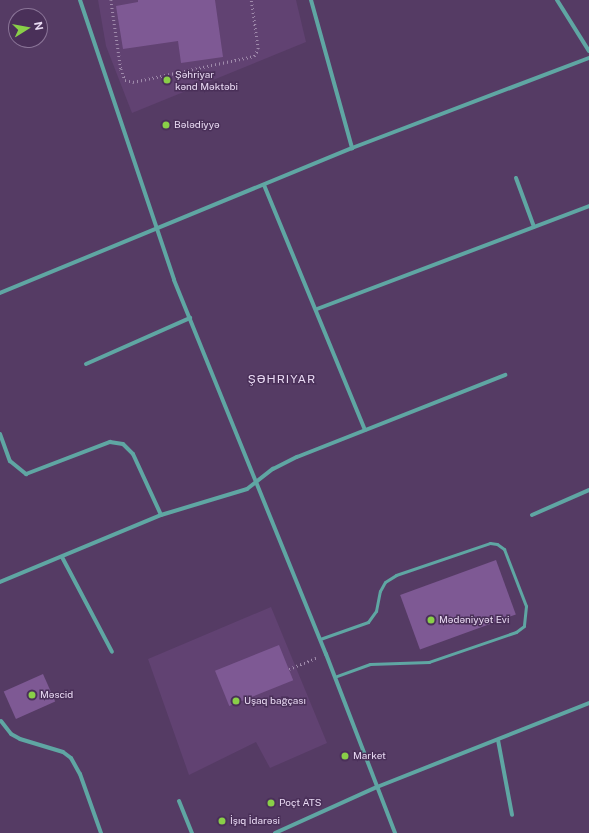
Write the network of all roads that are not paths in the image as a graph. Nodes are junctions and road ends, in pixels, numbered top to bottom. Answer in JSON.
{"nodes":[{"id":1,"x":80,"y":0,"type":"edge"},
{"id":2,"x":311,"y":0,"type":"edge"},
{"id":3,"x":557,"y":0,"type":"edge"},
{"id":4,"x":589,"y":52,"type":"edge"},
{"id":5,"x":589,"y":58,"type":"edge"},
{"id":6,"x":352,"y":148,"type":"junction"},
{"id":7,"x":516,"y":178,"type":"dead end"},
{"id":8,"x":264,"y":185,"type":"junction"},
{"id":9,"x":589,"y":206,"type":"edge"},
{"id":10,"x":534,"y":227,"type":"junction"},
{"id":11,"x":156,"y":229,"type":"junction"},
{"id":12,"x":0,"y":293,"type":"edge"},
{"id":13,"x":317,"y":309,"type":"junction"},
{"id":14,"x":190,"y":318,"type":"junction"},
{"id":15,"x":86,"y":364,"type":"dead end"},
{"id":16,"x":504,"y":375,"type":"dead end"},
{"id":17,"x":365,"y":430,"type":"junction"},
{"id":18,"x":0,"y":434,"type":"edge"},
{"id":19,"x":257,"y":482,"type":"junction"},
{"id":20,"x":589,"y":490,"type":"edge"},
{"id":21,"x":161,"y":515,"type":"junction"},
{"id":22,"x":532,"y":515,"type":"dead end"},
{"id":23,"x":62,"y":556,"type":"junction"},
{"id":24,"x":0,"y":582,"type":"edge"},
{"id":25,"x":320,"y":639,"type":"junction"},
{"id":26,"x":112,"y":652,"type":"dead end"},
{"id":27,"x":335,"y":677,"type":"junction"},
{"id":28,"x":589,"y":703,"type":"edge"},
{"id":29,"x":1,"y":721,"type":"edge"},
{"id":30,"x":498,"y":740,"type":"junction"},
{"id":31,"x":377,"y":787,"type":"junction"},
{"id":32,"x":179,"y":801,"type":"dead end"},
{"id":33,"x":512,"y":815,"type":"dead end"},
{"id":34,"x":101,"y":833,"type":"edge"},
{"id":35,"x":192,"y":833,"type":"edge"},
{"id":36,"x":275,"y":833,"type":"edge"},
{"id":37,"x":395,"y":833,"type":"edge"}],
"edges":[{"from":1,"to":11,"type":"street"},
{"from":2,"to":6,"type":"street"},
{"from":3,"to":4,"type":"street"},
{"from":5,"to":6,"type":"street"},
{"from":6,"to":8,"type":"street"},
{"from":7,"to":10,"type":"street"},
{"from":8,"to":11,"type":"street"},
{"from":8,"to":13,"type":"street"},
{"from":9,"to":10,"type":"street"},
{"from":10,"to":13,"type":"street"},
{"from":11,"to":12,"type":"street"},
{"from":11,"to":14,"type":"street"},
{"from":13,"to":17,"type":"street"},
{"from":14,"to":15,"type":"street"},
{"from":14,"to":19,"type":"street"},
{"from":16,"to":17,"type":"street"},
{"from":17,"to":19,"type":"street"},
{"from":18,"to":21,"type":"street"},
{"from":19,"to":21,"type":"street"},
{"from":19,"to":25,"type":"street"},
{"from":20,"to":22,"type":"street"},
{"from":21,"to":23,"type":"street"},
{"from":23,"to":24,"type":"street"},
{"from":23,"to":26,"type":"street"},
{"from":25,"to":27,"type":"street"},
{"from":25,"to":27,"type":"lane"},
{"from":27,"to":31,"type":"street"},
{"from":28,"to":30,"type":"street"},
{"from":29,"to":34,"type":"street"},
{"from":30,"to":31,"type":"street"},
{"from":30,"to":33,"type":"street"},
{"from":31,"to":36,"type":"street"},
{"from":31,"to":37,"type":"street"},
{"from":32,"to":35,"type":"street"}]}
